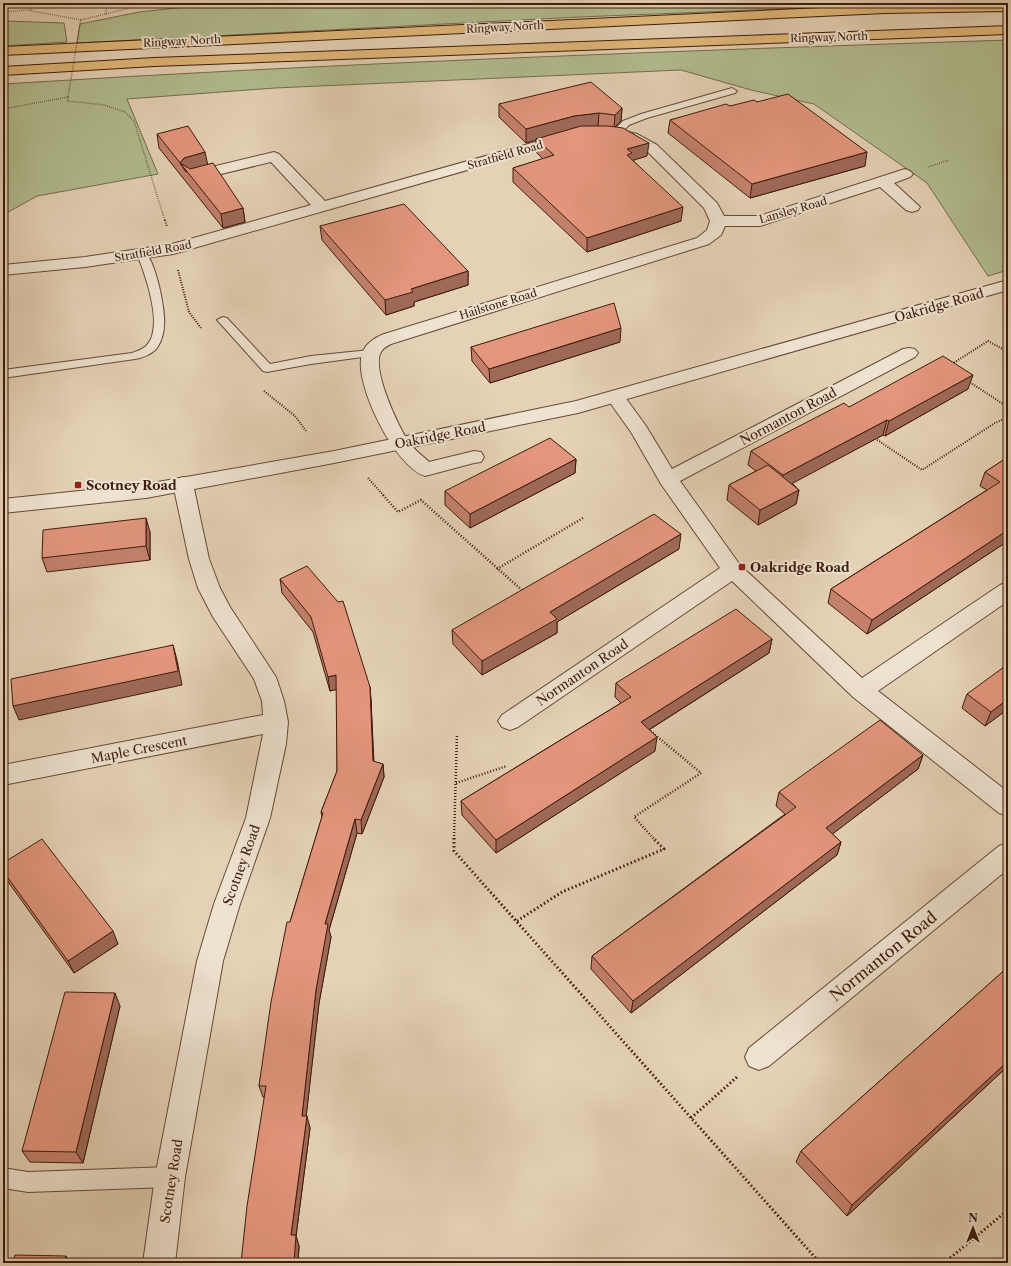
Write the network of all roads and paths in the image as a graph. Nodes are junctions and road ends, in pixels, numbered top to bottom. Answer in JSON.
{"nodes":[{"id":1,"x":31,"y":3,"type":"edge"},
{"id":2,"x":106,"y":3,"type":"edge"},
{"id":3,"x":137,"y":3,"type":"edge"},
{"id":4,"x":182,"y":3,"type":"edge"},
{"id":5,"x":138,"y":6,"type":"junction"},
{"id":6,"x":1008,"y":7,"type":"edge"},
{"id":7,"x":31,"y":11,"type":"junction"},
{"id":8,"x":3,"y":12,"type":"edge"},
{"id":9,"x":106,"y":14,"type":"junction"},
{"id":10,"x":81,"y":20,"type":"junction"},
{"id":11,"x":1008,"y":30,"type":"edge"},
{"id":12,"x":3,"y":51,"type":"edge"},
{"id":13,"x":3,"y":71,"type":"edge"},
{"id":14,"x":732,"y":91,"type":"dead end"},
{"id":15,"x":68,"y":97,"type":"junction"},
{"id":16,"x":3,"y":109,"type":"edge"},
{"id":17,"x":609,"y":133,"type":"joint"},
{"id":18,"x":579,"y":134,"type":"edge"},
{"id":19,"x":905,"y":174,"type":"dead end"},
{"id":20,"x":192,"y":176,"type":"edge"},
{"id":21,"x":884,"y":182,"type":"junction"},
{"id":22,"x":322,"y":207,"type":"junction"},
{"id":23,"x":912,"y":207,"type":"dead end"},
{"id":24,"x":718,"y":221,"type":"junction"},
{"id":25,"x":168,"y":232,"type":"dead end"},
{"id":26,"x":142,"y":254,"type":"junction"},
{"id":27,"x":3,"y":270,"type":"edge"},
{"id":28,"x":1008,"y":285,"type":"edge"},
{"id":29,"x":222,"y":320,"type":"dead end"},
{"id":30,"x":1008,"y":352,"type":"edge"},
{"id":31,"x":370,"y":353,"type":"junction"},
{"id":32,"x":908,"y":353,"type":"dead end"},
{"id":33,"x":946,"y":368,"type":"edge"},
{"id":34,"x":3,"y":374,"type":"edge"},
{"id":35,"x":965,"y":380,"type":"edge"},
{"id":36,"x":615,"y":398,"type":"junction"},
{"id":37,"x":1008,"y":401,"type":"edge"},
{"id":38,"x":1008,"y":417,"type":"edge"},
{"id":39,"x":870,"y":435,"type":"edge"},
{"id":40,"x":401,"y":446,"type":"junction"},
{"id":41,"x":474,"y":457,"type":"dead end"},
{"id":42,"x":368,"y":478,"type":"dead end"},
{"id":43,"x":668,"y":479,"type":"junction"},
{"id":44,"x":183,"y":484,"type":"junction"},
{"id":45,"x":3,"y":506,"type":"edge"},
{"id":46,"x":583,"y":518,"type":"dead end"},
{"id":47,"x":497,"y":569,"type":"junction"},
{"id":48,"x":733,"y":570,"type":"junction"},
{"id":49,"x":1008,"y":590,"type":"edge"},
{"id":50,"x":524,"y":592,"type":"edge"},
{"id":51,"x":861,"y":691,"type":"junction"},
{"id":52,"x":510,"y":721,"type":"dead end"},
{"id":53,"x":276,"y":722,"type":"junction"},
{"id":54,"x":644,"y":725,"type":"edge"},
{"id":55,"x":457,"y":734,"type":"dead end"},
{"id":56,"x":507,"y":766,"type":"dead end"},
{"id":57,"x":3,"y":775,"type":"edge"},
{"id":58,"x":456,"y":783,"type":"junction"},
{"id":59,"x":1008,"y":806,"type":"edge"},
{"id":60,"x":1008,"y":854,"type":"edge"},
{"id":61,"x":516,"y":921,"type":"junction"},
{"id":62,"x":758,"y":1057,"type":"joint"},
{"id":63,"x":691,"y":1118,"type":"junction"},
{"id":64,"x":170,"y":1177,"type":"junction"},
{"id":65,"x":3,"y":1178,"type":"edge"},
{"id":66,"x":1008,"y":1210,"type":"edge"},
{"id":67,"x":159,"y":1263,"type":"edge"},
{"id":68,"x":820,"y":1263,"type":"edge"},
{"id":69,"x":944,"y":1263,"type":"edge"}],
"edges":[{"from":1,"to":7,"type":"path"},
{"from":2,"to":9,"type":"path"},
{"from":3,"to":5,"type":"path"},
{"from":4,"to":5,"type":"path"},
{"from":5,"to":9,"type":"path"},
{"from":6,"to":12,"type":"highway","name":"Ringway North"},
{"from":7,"to":8,"type":"path"},
{"from":7,"to":10,"type":"path"},
{"from":9,"to":10,"type":"path"},
{"from":10,"to":15,"type":"path","bridge":true},
{"from":11,"to":13,"type":"highway","name":"Ringway North"},
{"from":14,"to":17,"type":"lane"},
{"from":15,"to":16,"type":"path"},
{"from":15,"to":25,"type":"path"},
{"from":17,"to":24,"type":"street"},
{"from":18,"to":22,"type":"street","name":"Stratfield Road"},
{"from":19,"to":21,"type":"street","name":"Lansley Road"},
{"from":20,"to":22,"type":"street"},
{"from":21,"to":23,"type":"street"},
{"from":21,"to":24,"type":"street","name":"Lansley Road"},
{"from":22,"to":26,"type":"street","name":"Stratfield Road"},
{"from":24,"to":31,"type":"street","name":"Hailstone Road"},
{"from":26,"to":27,"type":"street","name":"Stratfield Road"},
{"from":26,"to":34,"type":"lane"},
{"from":28,"to":36,"type":"street","name":"Oakridge Road"},
{"from":29,"to":31,"type":"lane"},
{"from":30,"to":33,"type":"path"},
{"from":31,"to":40,"type":"street"},
{"from":32,"to":43,"type":"street","name":"Normanton Road"},
{"from":35,"to":37,"type":"path"},
{"from":36,"to":40,"type":"street","name":"Oakridge Road"},
{"from":36,"to":43,"type":"street"},
{"from":38,"to":39,"type":"path"},
{"from":40,"to":41,"type":"street"},
{"from":40,"to":44,"type":"street","name":"Oakridge Road"},
{"from":42,"to":47,"type":"path"},
{"from":43,"to":48,"type":"street"},
{"from":44,"to":45,"type":"street","name":"Oakridge Road"},
{"from":44,"to":53,"type":"street","name":"Scotney Road"},
{"from":46,"to":47,"type":"path"},
{"from":47,"to":50,"type":"path"},
{"from":48,"to":51,"type":"street"},
{"from":48,"to":52,"type":"street","name":"Normanton Road"},
{"from":49,"to":51,"type":"street"},
{"from":51,"to":59,"type":"street"},
{"from":53,"to":57,"type":"street","name":"Maple Crescent"},
{"from":53,"to":64,"type":"street","name":"Scotney Road"},
{"from":54,"to":61,"type":"path"},
{"from":55,"to":58,"type":"path"},
{"from":56,"to":58,"type":"path"},
{"from":58,"to":61,"type":"path"},
{"from":60,"to":62,"type":"street","name":"Normanton Road"},
{"from":61,"to":63,"type":"path"},
{"from":62,"to":63,"type":"path"},
{"from":63,"to":68,"type":"path"},
{"from":64,"to":65,"type":"lane"},
{"from":64,"to":67,"type":"street","name":"Scotney Road"},
{"from":66,"to":69,"type":"path"}]}
